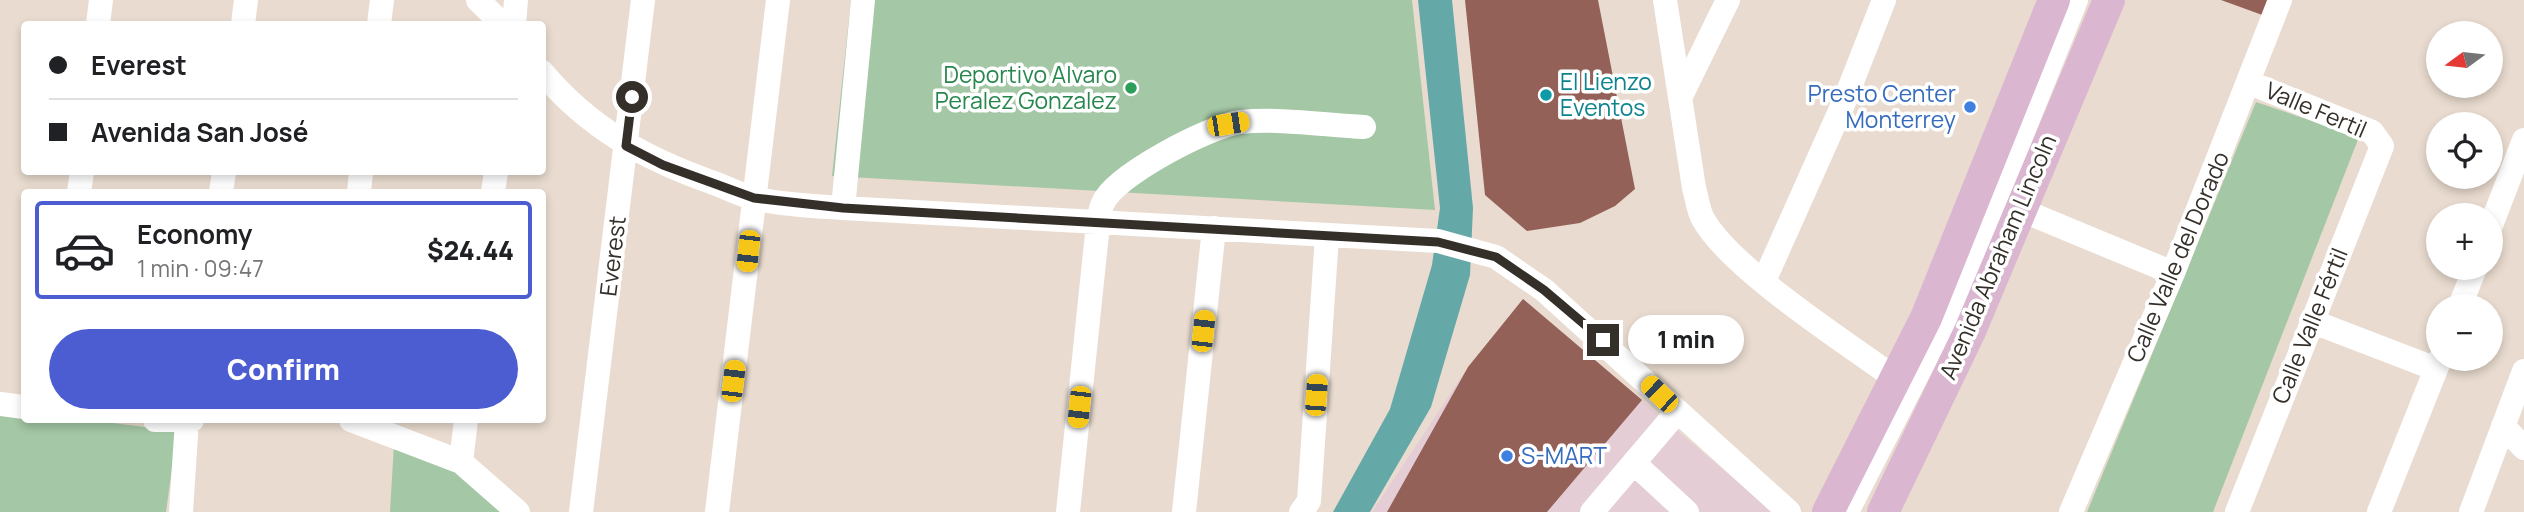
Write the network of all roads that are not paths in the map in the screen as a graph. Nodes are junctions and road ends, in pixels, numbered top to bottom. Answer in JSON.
{"nodes":[{"id":1,"x":101,"y":0,"type":"edge"},
{"id":2,"x":246,"y":0,"type":"edge"},
{"id":3,"x":382,"y":0,"type":"edge"},
{"id":4,"x":478,"y":0,"type":"edge"},
{"id":5,"x":516,"y":0,"type":"edge"},
{"id":6,"x":643,"y":0,"type":"edge"},
{"id":7,"x":778,"y":0,"type":"edge"},
{"id":8,"x":863,"y":0,"type":"edge"},
{"id":9,"x":1665,"y":0,"type":"edge"},
{"id":10,"x":1728,"y":0,"type":"edge"},
{"id":11,"x":1884,"y":0,"type":"edge"},
{"id":12,"x":2054,"y":0,"type":"edge"},
{"id":13,"x":2076,"y":0,"type":"edge"},
{"id":14,"x":2088,"y":0,"type":"edge"},
{"id":15,"x":2109,"y":0,"type":"edge"},
{"id":16,"x":2280,"y":0,"type":"edge"},
{"id":17,"x":98,"y":21,"type":"edge"},
{"id":18,"x":243,"y":21,"type":"edge"},
{"id":19,"x":379,"y":21,"type":"edge"},
{"id":20,"x":499,"y":21,"type":"edge"},
{"id":21,"x":514,"y":21,"type":"edge"},
{"id":22,"x":546,"y":77,"type":"edge"},
{"id":23,"x":2250,"y":83,"type":"junction"},
{"id":24,"x":1680,"y":98,"type":"junction"},
{"id":25,"x":1364,"y":127,"type":"dead end"},
{"id":26,"x":2380,"y":140,"type":"joint"},
{"id":27,"x":2524,"y":141,"type":"edge"},
{"id":28,"x":626,"y":146,"type":"junction"},
{"id":29,"x":754,"y":198,"type":"junction"},
{"id":30,"x":2500,"y":203,"type":"edge"},
{"id":31,"x":843,"y":208,"type":"junction"},
{"id":32,"x":2018,"y":209,"type":"junction"},
{"id":33,"x":1098,"y":224,"type":"junction"},
{"id":34,"x":1214,"y":228,"type":"junction"},
{"id":35,"x":1327,"y":236,"type":"junction"},
{"id":36,"x":2173,"y":273,"type":"junction"},
{"id":37,"x":1765,"y":281,"type":"junction"},
{"id":38,"x":2311,"y":321,"type":"junction"},
{"id":39,"x":2426,"y":360,"type":"edge"},
{"id":40,"x":2435,"y":371,"type":"edge"},
{"id":41,"x":2524,"y":372,"type":"edge"},
{"id":42,"x":1896,"y":379,"type":"junction"},
{"id":43,"x":0,"y":404,"type":"edge"},
{"id":44,"x":21,"y":407,"type":"edge"},
{"id":45,"x":1677,"y":412,"type":"junction"},
{"id":46,"x":189,"y":423,"type":"edge"},
{"id":47,"x":359,"y":423,"type":"edge"},
{"id":48,"x":466,"y":423,"type":"edge"},
{"id":49,"x":2503,"y":426,"type":"junction"},
{"id":50,"x":2524,"y":448,"type":"edge"},
{"id":51,"x":461,"y":462,"type":"junction"},
{"id":52,"x":1634,"y":463,"type":"junction"},
{"id":53,"x":181,"y":512,"type":"edge"},
{"id":54,"x":518,"y":512,"type":"edge"},
{"id":55,"x":581,"y":512,"type":"edge"},
{"id":56,"x":717,"y":512,"type":"edge"},
{"id":57,"x":1069,"y":512,"type":"edge"},
{"id":58,"x":1186,"y":512,"type":"edge"},
{"id":59,"x":1301,"y":512,"type":"edge"},
{"id":60,"x":1592,"y":512,"type":"edge"},
{"id":61,"x":1687,"y":512,"type":"edge"},
{"id":62,"x":1789,"y":512,"type":"edge"},
{"id":63,"x":1828,"y":512,"type":"edge"},
{"id":64,"x":1847,"y":512,"type":"edge"},
{"id":65,"x":1861,"y":512,"type":"edge"},
{"id":66,"x":1883,"y":512,"type":"edge"},
{"id":67,"x":2071,"y":512,"type":"edge"},
{"id":68,"x":2237,"y":512,"type":"edge"},
{"id":69,"x":2379,"y":512,"type":"edge"},
{"id":70,"x":2471,"y":512,"type":"edge"}],
"edges":[{"from":1,"to":17,"type":"street"},
{"from":2,"to":18,"type":"street"},
{"from":3,"to":19,"type":"street"},
{"from":4,"to":20,"type":"street"},
{"from":5,"to":21,"type":"street"},
{"from":6,"to":28,"type":"street","name":"Everest"},
{"from":7,"to":29,"type":"street"},
{"from":8,"to":31,"type":"street"},
{"from":9,"to":24,"type":"street"},
{"from":10,"to":24,"type":"street"},
{"from":11,"to":37,"type":"street"},
{"from":12,"to":42,"type":"main road"},
{"from":13,"to":64,"type":"street"},
{"from":14,"to":65,"type":"street"},
{"from":15,"to":32,"type":"main road","name":"Avenida Abraham Lincoln"},
{"from":16,"to":23,"type":"street","name":"Calle Valle del Dorado"},
{"from":22,"to":28,"type":"street"},
{"from":23,"to":26,"type":"street","name":"Valle Fertil"},
{"from":23,"to":36,"type":"street","name":"Calle Valle del Dorado"},
{"from":24,"to":37,"type":"street"},
{"from":25,"to":33,"type":"street"},
{"from":26,"to":38,"type":"street","name":"Calle Valle Fértil"},
{"from":27,"to":30,"type":"street"},
{"from":28,"to":29,"type":"street"},
{"from":28,"to":55,"type":"street","name":"Everest"},
{"from":29,"to":31,"type":"street"},
{"from":29,"to":56,"type":"street"},
{"from":31,"to":33,"type":"street"},
{"from":32,"to":36,"type":"street"},
{"from":32,"to":66,"type":"main road","name":"Avenida Abraham Lincoln"},
{"from":33,"to":34,"type":"street"},
{"from":33,"to":57,"type":"street"},
{"from":34,"to":35,"type":"street"},
{"from":34,"to":58,"type":"street"},
{"from":35,"to":45,"type":"street"},
{"from":35,"to":59,"type":"street"},
{"from":36,"to":67,"type":"street","name":"Calle Valle del Dorado"},
{"from":37,"to":42,"type":"street"},
{"from":38,"to":39,"type":"street"},
{"from":38,"to":68,"type":"street","name":"Calle Valle Fértil"},
{"from":40,"to":69,"type":"street"},
{"from":41,"to":49,"type":"street"},
{"from":42,"to":63,"type":"main road"},
{"from":43,"to":44,"type":"street"},
{"from":45,"to":52,"type":"street"},
{"from":45,"to":62,"type":"street"},
{"from":46,"to":53,"type":"street"},
{"from":47,"to":51,"type":"street"},
{"from":48,"to":51,"type":"street"},
{"from":49,"to":50,"type":"street"},
{"from":49,"to":70,"type":"street"},
{"from":51,"to":54,"type":"street"},
{"from":52,"to":60,"type":"street"},
{"from":52,"to":61,"type":"street"}]}
